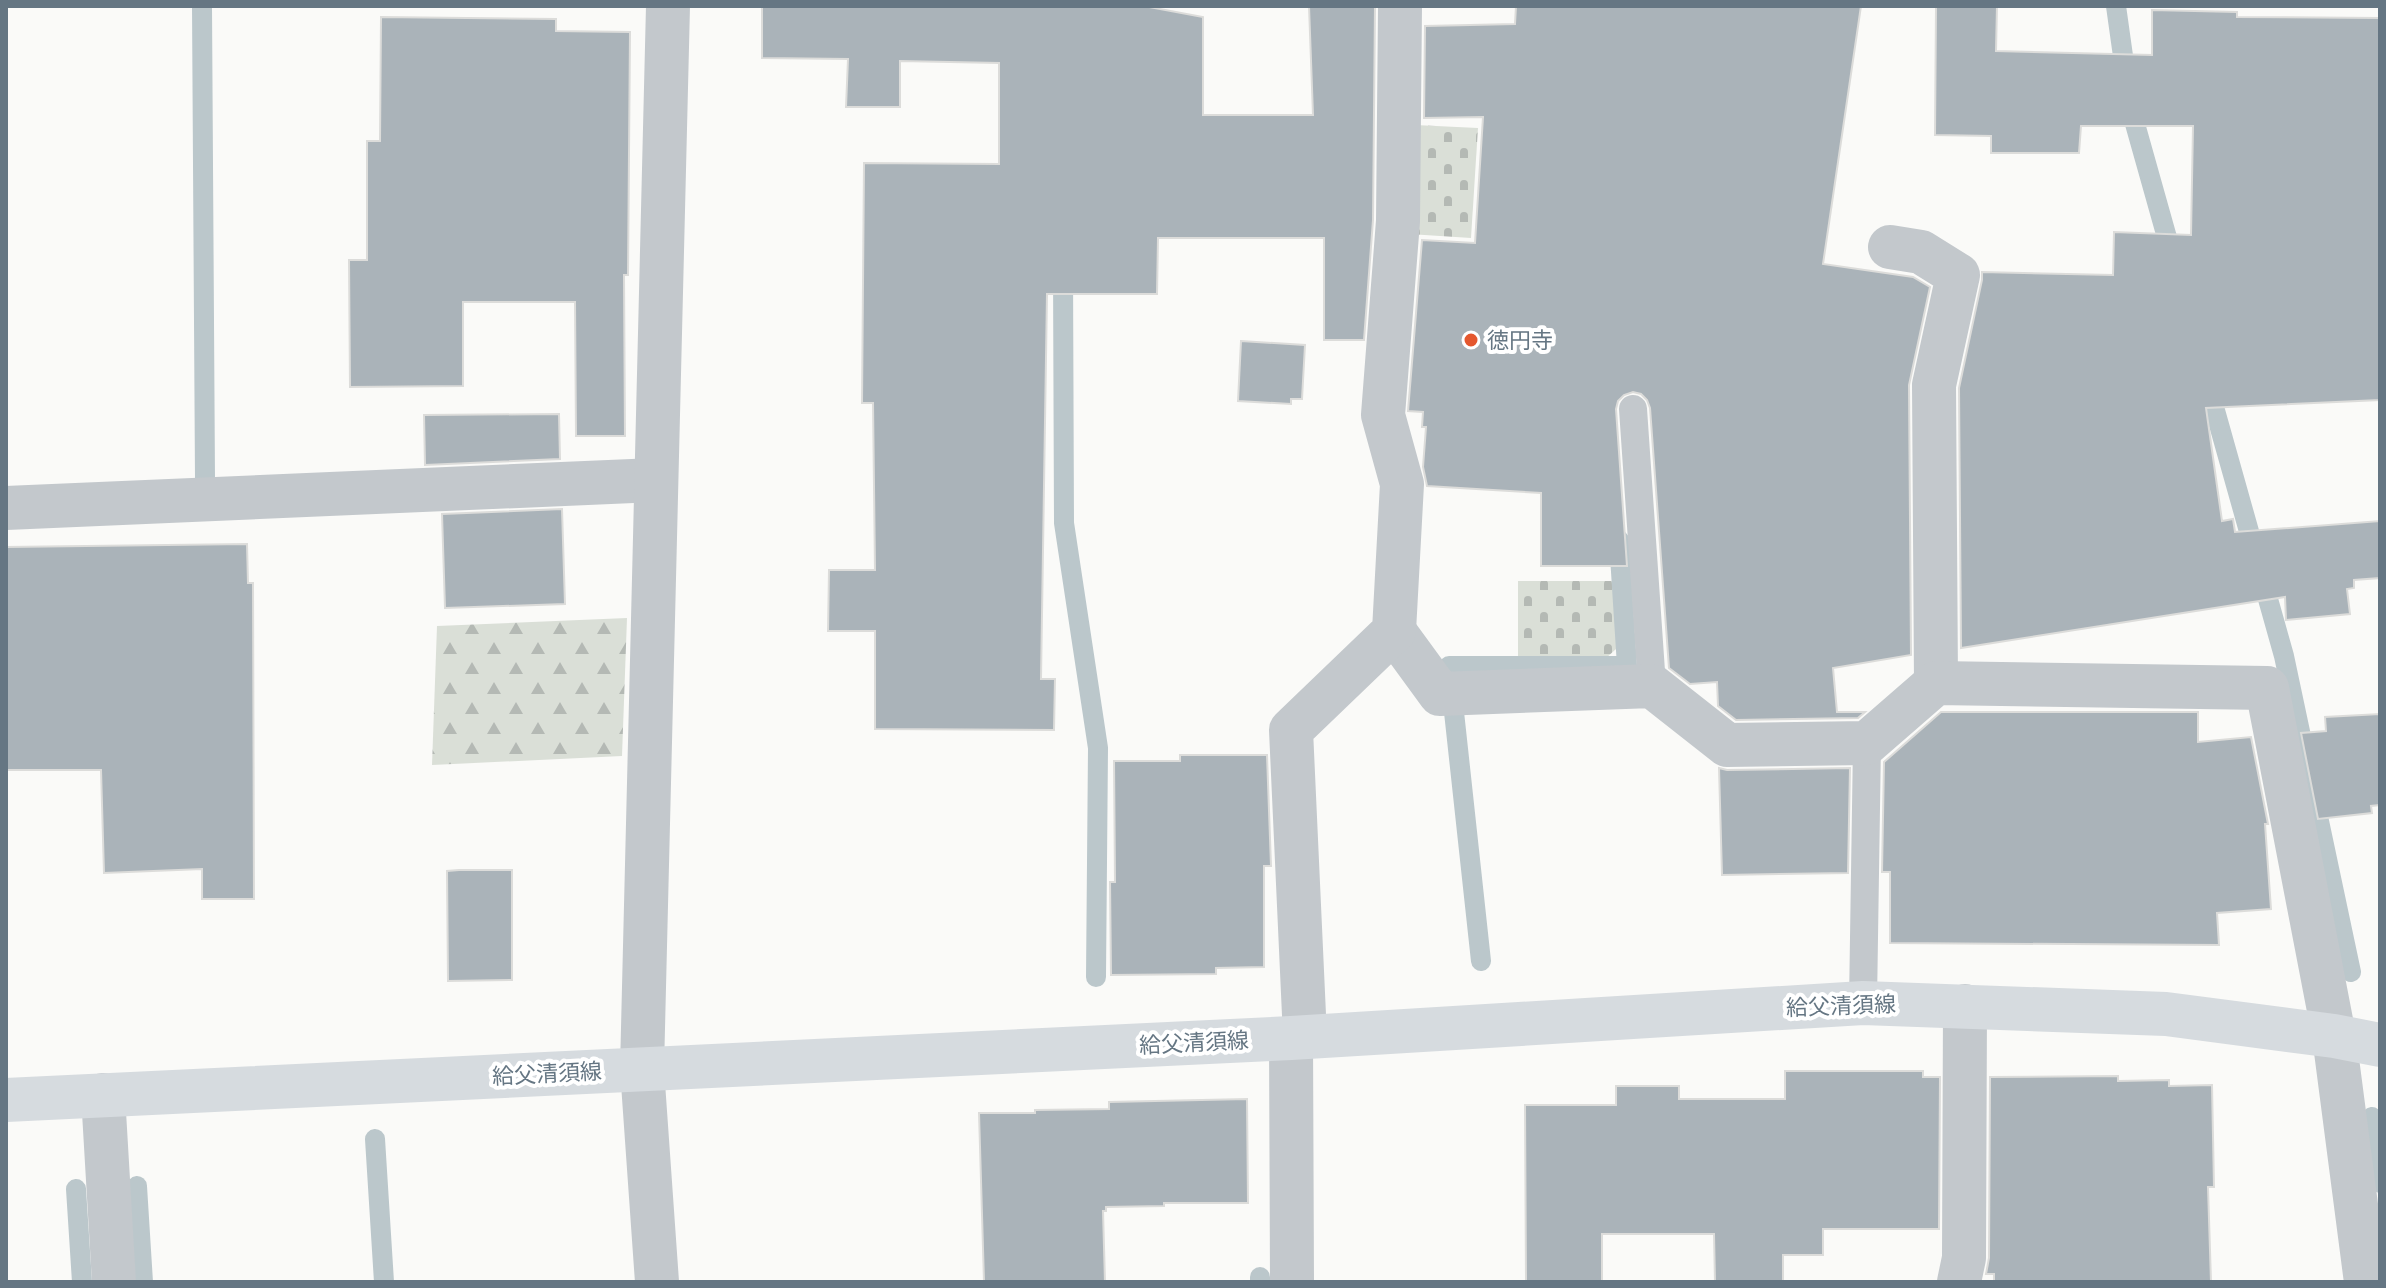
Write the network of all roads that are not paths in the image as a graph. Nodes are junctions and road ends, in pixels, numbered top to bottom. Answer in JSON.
{"nodes":[{"id":1,"x":668,"y":6,"type":"edge"},
{"id":2,"x":1400,"y":6,"type":"edge"},
{"id":3,"x":1890,"y":247,"type":"dead end"},
{"id":4,"x":1633,"y":409,"type":"dead end"},
{"id":5,"x":656,"y":480,"type":"junction"},
{"id":6,"x":6,"y":508,"type":"edge"},
{"id":7,"x":1394,"y":631,"type":"junction"},
{"id":8,"x":1936,"y":683,"type":"junction"},
{"id":9,"x":1652,"y":686,"type":"junction"},
{"id":10,"x":1867,"y":743,"type":"junction"},
{"id":11,"x":1863,"y":1003,"type":"junction"},
{"id":12,"x":1965,"y":1006,"type":"junction"},
{"id":13,"x":2334,"y":1036,"type":"junction"},
{"id":14,"x":1298,"y":1037,"type":"junction"},
{"id":15,"x":2380,"y":1045,"type":"edge"},
{"id":16,"x":642,"y":1069,"type":"junction"},
{"id":17,"x":103,"y":1095,"type":"junction"},
{"id":18,"x":6,"y":1100,"type":"edge"},
{"id":19,"x":114,"y":1282,"type":"edge"},
{"id":20,"x":657,"y":1282,"type":"edge"},
{"id":21,"x":1292,"y":1282,"type":"edge"},
{"id":22,"x":1959,"y":1282,"type":"edge"},
{"id":23,"x":2366,"y":1282,"type":"edge"}],
"edges":[{"from":1,"to":5,"type":"street"},
{"from":2,"to":7,"type":"street"},
{"from":3,"to":8,"type":"street"},
{"from":4,"to":9,"type":"lane"},
{"from":5,"to":6,"type":"street"},
{"from":5,"to":16,"type":"street"},
{"from":7,"to":9,"type":"street"},
{"from":7,"to":14,"type":"street"},
{"from":8,"to":10,"type":"street"},
{"from":8,"to":13,"type":"street"},
{"from":9,"to":10,"type":"street"},
{"from":10,"to":11,"type":"lane"},
{"from":11,"to":12,"type":"main road","name":"給父清須線"},
{"from":11,"to":14,"type":"main road","name":"給父清須線"},
{"from":12,"to":13,"type":"main road","name":"給父清須線"},
{"from":12,"to":22,"type":"street"},
{"from":13,"to":15,"type":"main road","name":"給父清須線"},
{"from":13,"to":23,"type":"street"},
{"from":14,"to":16,"type":"main road","name":"給父清須線"},
{"from":14,"to":21,"type":"street"},
{"from":16,"to":17,"type":"main road","name":"給父清須線"},
{"from":16,"to":20,"type":"street"},
{"from":17,"to":18,"type":"main road","name":"給父清須線"},
{"from":17,"to":19,"type":"street"}]}
